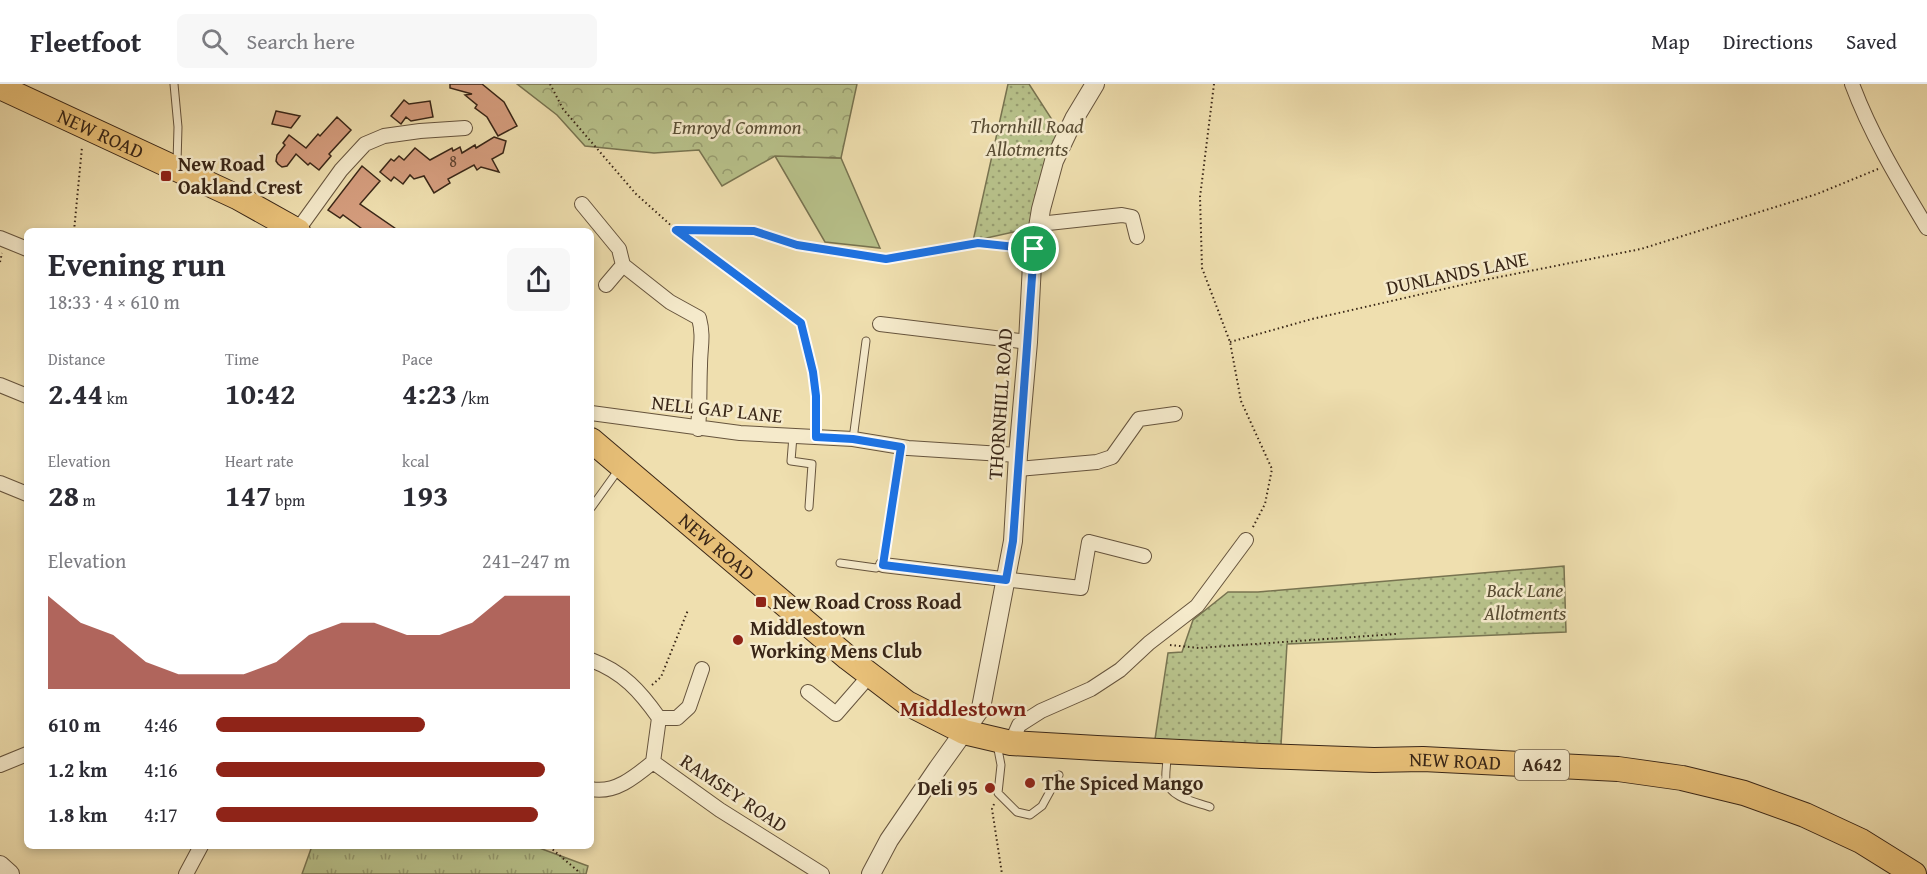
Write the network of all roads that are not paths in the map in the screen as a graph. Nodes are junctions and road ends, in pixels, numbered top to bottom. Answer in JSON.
{"nodes":[{"id":1,"x":174,"y":84,"type":"edge"},
{"id":2,"x":1095,"y":84,"type":"edge"},
{"id":3,"x":1852,"y":84,"type":"edge"},
{"id":4,"x":0,"y":87,"type":"edge"},
{"id":5,"x":465,"y":128,"type":"dead end"},
{"id":6,"x":177,"y":169,"type":"junction"},
{"id":7,"x":582,"y":204,"type":"dead end"},
{"id":8,"x":1039,"y":224,"type":"junction"},
{"id":9,"x":292,"y":228,"type":"edge"},
{"id":10,"x":299,"y":228,"type":"edge"},
{"id":11,"x":1927,"y":228,"type":"edge"},
{"id":12,"x":1137,"y":237,"type":"dead end"},
{"id":13,"x":0,"y":238,"type":"edge"},
{"id":14,"x":24,"y":248,"type":"edge"},
{"id":15,"x":1034,"y":249,"type":"junction"},
{"id":16,"x":826,"y":250,"type":"road end"},
{"id":17,"x":623,"y":265,"type":"junction"},
{"id":18,"x":606,"y":285,"type":"dead end"},
{"id":19,"x":880,"y":324,"type":"dead end"},
{"id":20,"x":866,"y":341,"type":"dead end"},
{"id":21,"x":1028,"y":342,"type":"junction"},
{"id":22,"x":0,"y":385,"type":"edge"},
{"id":23,"x":24,"y":395,"type":"edge"},
{"id":24,"x":594,"y":413,"type":"edge"},
{"id":25,"x":1175,"y":414,"type":"dead end"},
{"id":26,"x":698,"y":429,"type":"junction"},
{"id":27,"x":793,"y":436,"type":"junction"},
{"id":28,"x":853,"y":439,"type":"junction"},
{"id":29,"x":594,"y":443,"type":"edge"},
{"id":30,"x":901,"y":447,"type":"junction"},
{"id":31,"x":1018,"y":462,"type":"junction"},
{"id":32,"x":621,"y":466,"type":"junction"},
{"id":33,"x":0,"y":483,"type":"edge"},
{"id":34,"x":24,"y":493,"type":"edge"},
{"id":35,"x":594,"y":504,"type":"edge"},
{"id":36,"x":810,"y":507,"type":"dead end"},
{"id":37,"x":1246,"y":540,"type":"road end"},
{"id":38,"x":1144,"y":556,"type":"dead end"},
{"id":39,"x":840,"y":563,"type":"dead end"},
{"id":40,"x":883,"y":565,"type":"junction"},
{"id":41,"x":1006,"y":580,"type":"junction"},
{"id":42,"x":594,"y":662,"type":"edge"},
{"id":43,"x":702,"y":669,"type":"dead end"},
{"id":44,"x":870,"y":675,"type":"junction"},
{"id":45,"x":808,"y":692,"type":"dead end"},
{"id":46,"x":659,"y":718,"type":"junction"},
{"id":47,"x":964,"y":732,"type":"junction"},
{"id":48,"x":1004,"y":742,"type":"junction"},
{"id":49,"x":1168,"y":751,"type":"junction"},
{"id":50,"x":24,"y":755,"type":"edge"},
{"id":51,"x":653,"y":762,"type":"junction"},
{"id":52,"x":0,"y":765,"type":"edge"},
{"id":53,"x":1059,"y":775,"type":"dead end"},
{"id":54,"x":594,"y":790,"type":"edge"},
{"id":55,"x":1210,"y":807,"type":"dead end"},
{"id":56,"x":199,"y":849,"type":"edge"},
{"id":57,"x":0,"y":865,"type":"edge"},
{"id":58,"x":10,"y":874,"type":"edge"},
{"id":59,"x":186,"y":874,"type":"edge"},
{"id":60,"x":822,"y":874,"type":"edge"},
{"id":61,"x":871,"y":874,"type":"edge"},
{"id":62,"x":1914,"y":874,"type":"edge"}],
"edges":[{"from":1,"to":6,"type":"lane"},
{"from":2,"to":8,"type":"street","name":"THORNHILL ROAD"},
{"from":3,"to":11,"type":"street"},
{"from":4,"to":6,"type":"highway","name":"NEW ROAD"},
{"from":5,"to":10,"type":"street"},
{"from":6,"to":9,"type":"highway","name":"NEW ROAD"},
{"from":7,"to":17,"type":"street"},
{"from":8,"to":12,"type":"street"},
{"from":8,"to":15,"type":"street","name":"THORNHILL ROAD"},
{"from":13,"to":14,"type":"street"},
{"from":15,"to":16,"type":"lane"},
{"from":15,"to":21,"type":"street","name":"THORNHILL ROAD"},
{"from":17,"to":18,"type":"street"},
{"from":17,"to":26,"type":"street"},
{"from":19,"to":21,"type":"street"},
{"from":20,"to":28,"type":"lane"},
{"from":21,"to":31,"type":"street","name":"THORNHILL ROAD"},
{"from":22,"to":23,"type":"street"},
{"from":24,"to":26,"type":"street","name":"NELL GAP LANE"},
{"from":25,"to":31,"type":"street","name":"NELL GAP LANE"},
{"from":26,"to":27,"type":"street","name":"NELL GAP LANE"},
{"from":27,"to":28,"type":"street","name":"NELL GAP LANE"},
{"from":27,"to":36,"type":"lane"},
{"from":28,"to":30,"type":"street","name":"NELL GAP LANE"},
{"from":29,"to":32,"type":"highway","name":"NEW ROAD","number":"A642"},
{"from":30,"to":31,"type":"street","name":"NELL GAP LANE"},
{"from":30,"to":40,"type":"lane"},
{"from":31,"to":41,"type":"street","name":"THORNHILL ROAD"},
{"from":32,"to":35,"type":"lane"},
{"from":32,"to":44,"type":"highway","name":"NEW ROAD","number":"A642"},
{"from":33,"to":34,"type":"street"},
{"from":37,"to":48,"type":"street"},
{"from":38,"to":41,"type":"street"},
{"from":39,"to":40,"type":"lane"},
{"from":40,"to":41,"type":"street"},
{"from":41,"to":47,"type":"street","name":"THORNHILL ROAD"},
{"from":42,"to":46,"type":"street"},
{"from":43,"to":46,"type":"street"},
{"from":44,"to":45,"type":"street"},
{"from":44,"to":47,"type":"highway","name":"NEW ROAD","number":"A642"},
{"from":46,"to":51,"type":"street"},
{"from":47,"to":48,"type":"highway","name":"NEW ROAD","number":"A642"},
{"from":47,"to":61,"type":"street","name":"THORNHILL ROAD"},
{"from":48,"to":49,"type":"highway","name":"NEW ROAD","number":"A642"},
{"from":48,"to":53,"type":"lane"},
{"from":49,"to":55,"type":"lane"},
{"from":49,"to":62,"type":"highway","name":"NEW ROAD","number":"A642"},
{"from":50,"to":52,"type":"street"},
{"from":51,"to":54,"type":"street","name":"RAMSEY ROAD"},
{"from":51,"to":60,"type":"street","name":"RAMSEY ROAD"},
{"from":56,"to":59,"type":"street"},
{"from":57,"to":58,"type":"street"}]}
